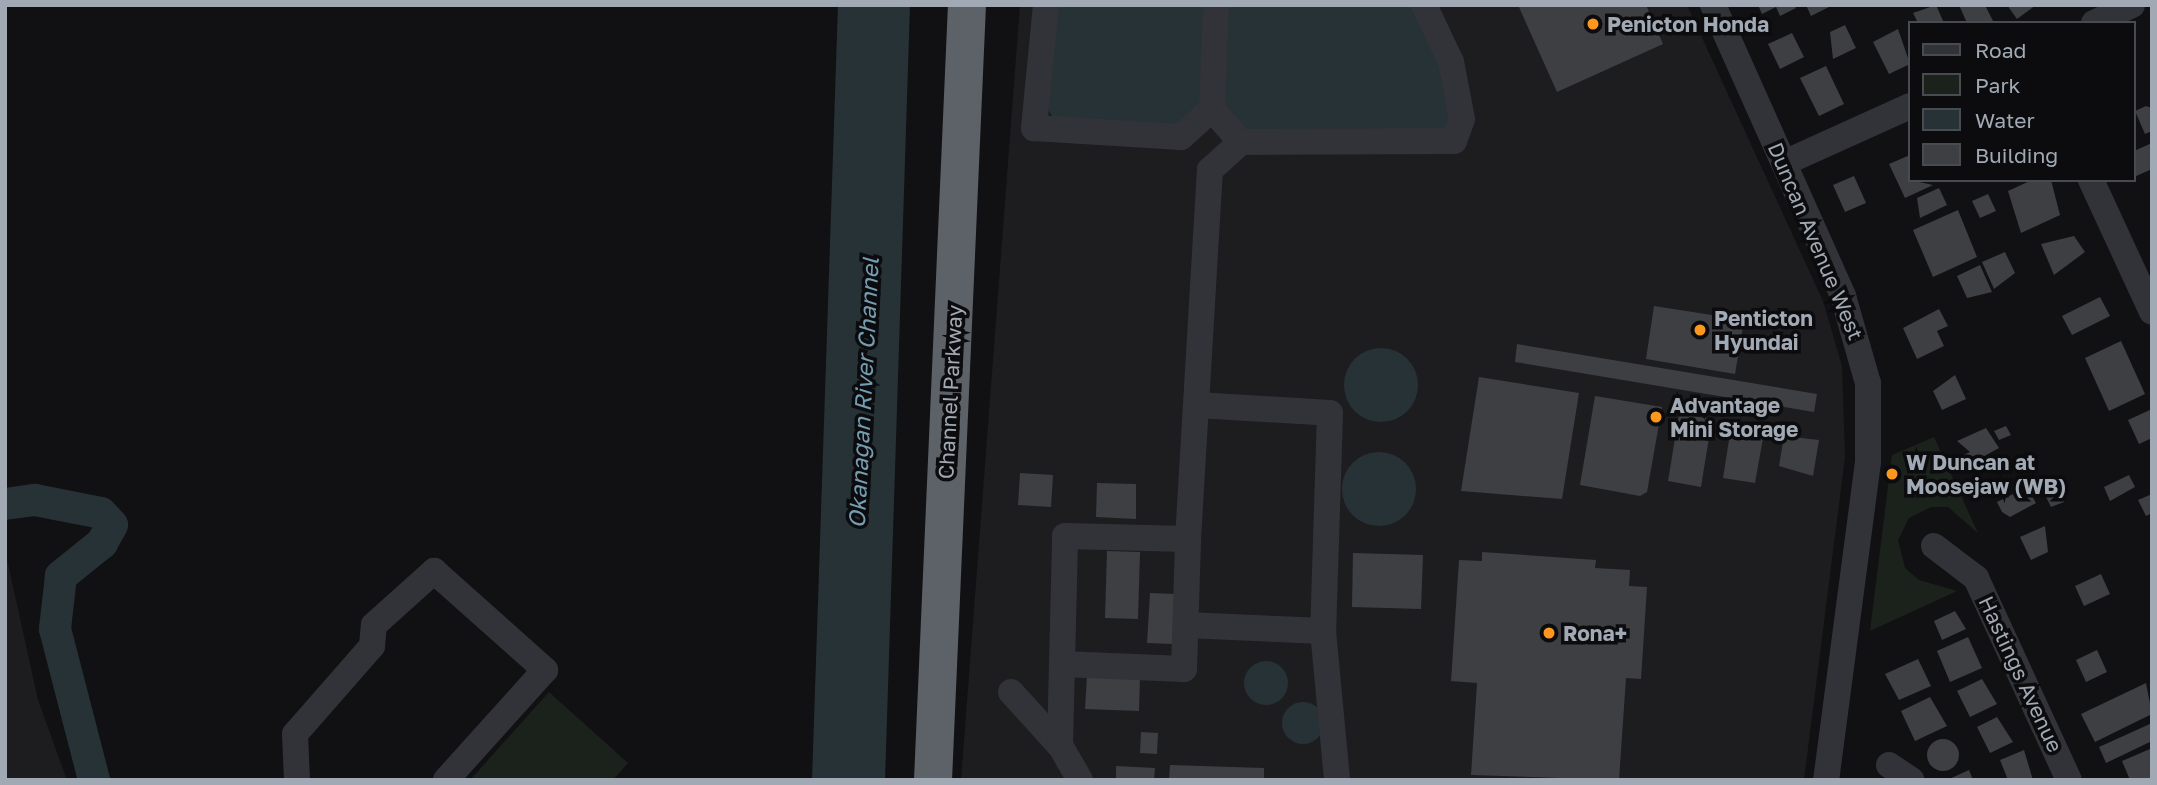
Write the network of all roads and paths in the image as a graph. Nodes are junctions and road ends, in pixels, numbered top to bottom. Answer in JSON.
{"nodes":[{"id":1,"x":967,"y":5,"type":"edge"},
{"id":2,"x":1046,"y":5,"type":"edge"},
{"id":3,"x":1216,"y":5,"type":"edge"},
{"id":4,"x":1424,"y":5,"type":"edge"},
{"id":5,"x":1713,"y":5,"type":"edge"},
{"id":6,"x":2132,"y":5,"type":"edge"},
{"id":7,"x":2098,"y":21,"type":"edge"},
{"id":8,"x":1909,"y":106,"type":"edge"},
{"id":9,"x":1212,"y":109,"type":"junction"},
{"id":10,"x":1181,"y":136,"type":"junction"},
{"id":11,"x":1241,"y":142,"type":"junction"},
{"id":12,"x":1784,"y":163,"type":"junction"},
{"id":13,"x":1210,"y":170,"type":"junction"},
{"id":14,"x":2092,"y":182,"type":"edge"},
{"id":15,"x":2152,"y":312,"type":"edge"},
{"id":16,"x":1197,"y":405,"type":"junction"},
{"id":17,"x":1188,"y":539,"type":"junction"},
{"id":18,"x":1934,"y":546,"type":"dead end"},
{"id":19,"x":1186,"y":625,"type":"junction"},
{"id":20,"x":1323,"y":631,"type":"junction"},
{"id":21,"x":1062,"y":664,"type":"junction"},
{"id":22,"x":1011,"y":692,"type":"dead end"},
{"id":23,"x":1060,"y":746,"type":"junction"},
{"id":24,"x":1889,"y":765,"type":"dead end"},
{"id":25,"x":298,"y":780,"type":"edge"},
{"id":26,"x":446,"y":780,"type":"edge"},
{"id":27,"x":933,"y":780,"type":"edge"},
{"id":28,"x":1080,"y":780,"type":"edge"},
{"id":29,"x":1337,"y":780,"type":"edge"},
{"id":30,"x":1826,"y":780,"type":"edge"},
{"id":31,"x":1912,"y":780,"type":"edge"},
{"id":32,"x":2070,"y":780,"type":"edge"}],
"edges":[{"from":1,"to":27,"type":"highway","name":"Channel Parkway"},
{"from":2,"to":10,"type":"street"},
{"from":3,"to":9,"type":"street"},
{"from":4,"to":11,"type":"street"},
{"from":5,"to":12,"type":"street","name":"Duncan Avenue West"},
{"from":6,"to":7,"type":"street"},
{"from":8,"to":12,"type":"street"},
{"from":9,"to":10,"type":"street"},
{"from":9,"to":11,"type":"street"},
{"from":10,"to":13,"type":"street"},
{"from":11,"to":13,"type":"street"},
{"from":12,"to":30,"type":"street","name":"Duncan Avenue West"},
{"from":13,"to":16,"type":"street"},
{"from":14,"to":15,"type":"street"},
{"from":16,"to":17,"type":"street"},
{"from":16,"to":20,"type":"street"},
{"from":17,"to":19,"type":"street"},
{"from":17,"to":21,"type":"street"},
{"from":18,"to":32,"type":"street","name":"Hastings Avenue"},
{"from":19,"to":20,"type":"street"},
{"from":19,"to":21,"type":"street"},
{"from":20,"to":29,"type":"street"},
{"from":21,"to":23,"type":"street"},
{"from":22,"to":23,"type":"street"},
{"from":23,"to":28,"type":"street"},
{"from":24,"to":31,"type":"street"},
{"from":25,"to":26,"type":"street"}]}
